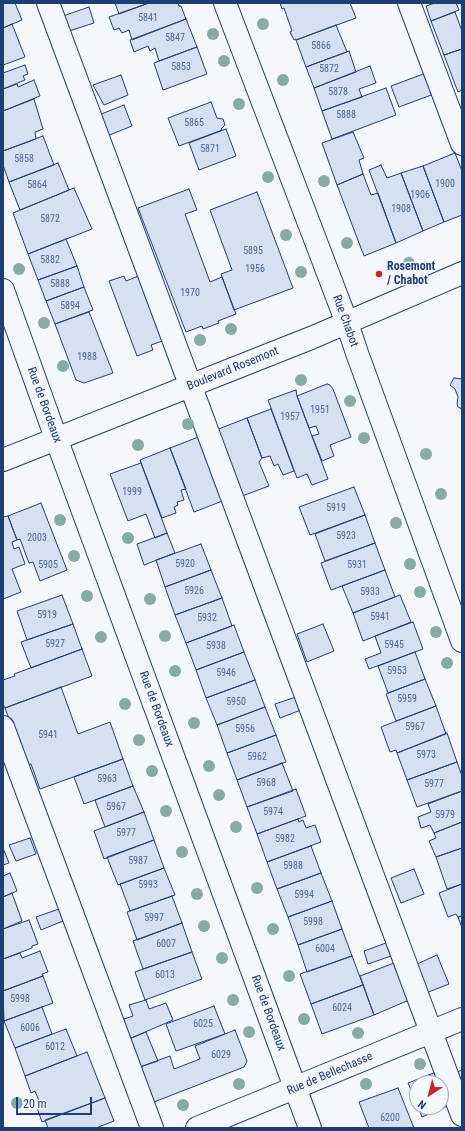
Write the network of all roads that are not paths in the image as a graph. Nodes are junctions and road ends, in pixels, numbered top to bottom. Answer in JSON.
{"nodes":[{"id":1,"x":48,"y":3,"type":"edge"},
{"id":2,"x":224,"y":3,"type":"edge"},
{"id":3,"x":409,"y":3,"type":"edge"},
{"id":4,"x":462,"y":144,"type":"edge"},
{"id":5,"x":462,"y":273,"type":"edge"},
{"id":6,"x":3,"y":290,"type":"edge"},
{"id":7,"x":347,"y":323,"type":"junction"},
{"id":8,"x":191,"y":385,"type":"junction"},
{"id":9,"x":56,"y":438,"type":"junction"},
{"id":10,"x":3,"y":460,"type":"edge"},
{"id":11,"x":462,"y":641,"type":"edge"},
{"id":12,"x":3,"y":727,"type":"edge"},
{"id":13,"x":462,"y":1019,"type":"edge"},
{"id":14,"x":430,"y":1032,"type":"junction"},
{"id":15,"x":295,"y":1088,"type":"junction"},
{"id":16,"x":462,"y":1115,"type":"edge"},
{"id":17,"x":152,"y":1128,"type":"edge"},
{"id":18,"x":197,"y":1128,"type":"edge"},
{"id":19,"x":310,"y":1128,"type":"edge"}],
"edges":[{"from":1,"to":8,"type":"street"},
{"from":2,"to":7,"type":"street","name":"Rue Chabot"},
{"from":3,"to":4,"type":"street"},
{"from":5,"to":7,"type":"street","name":"Boulevard Rosemont"},
{"from":6,"to":9,"type":"street","name":"Rue de Bordeaux"},
{"from":7,"to":8,"type":"street","name":"Boulevard Rosemont"},
{"from":7,"to":11,"type":"street","name":"Rue Chabot"},
{"from":8,"to":9,"type":"street","name":"Boulevard Rosemont"},
{"from":8,"to":14,"type":"street"},
{"from":9,"to":10,"type":"street","name":"Boulevard Rosemont"},
{"from":9,"to":15,"type":"street","name":"Rue de Bordeaux"},
{"from":12,"to":17,"type":"street"},
{"from":13,"to":14,"type":"street","name":"Rue de Bellechasse"},
{"from":14,"to":15,"type":"street","name":"Rue de Bellechasse"},
{"from":14,"to":16,"type":"street"},
{"from":15,"to":18,"type":"street","name":"Rue de Bellechasse"},
{"from":15,"to":19,"type":"street","name":"Rue de Bordeaux"}]}
